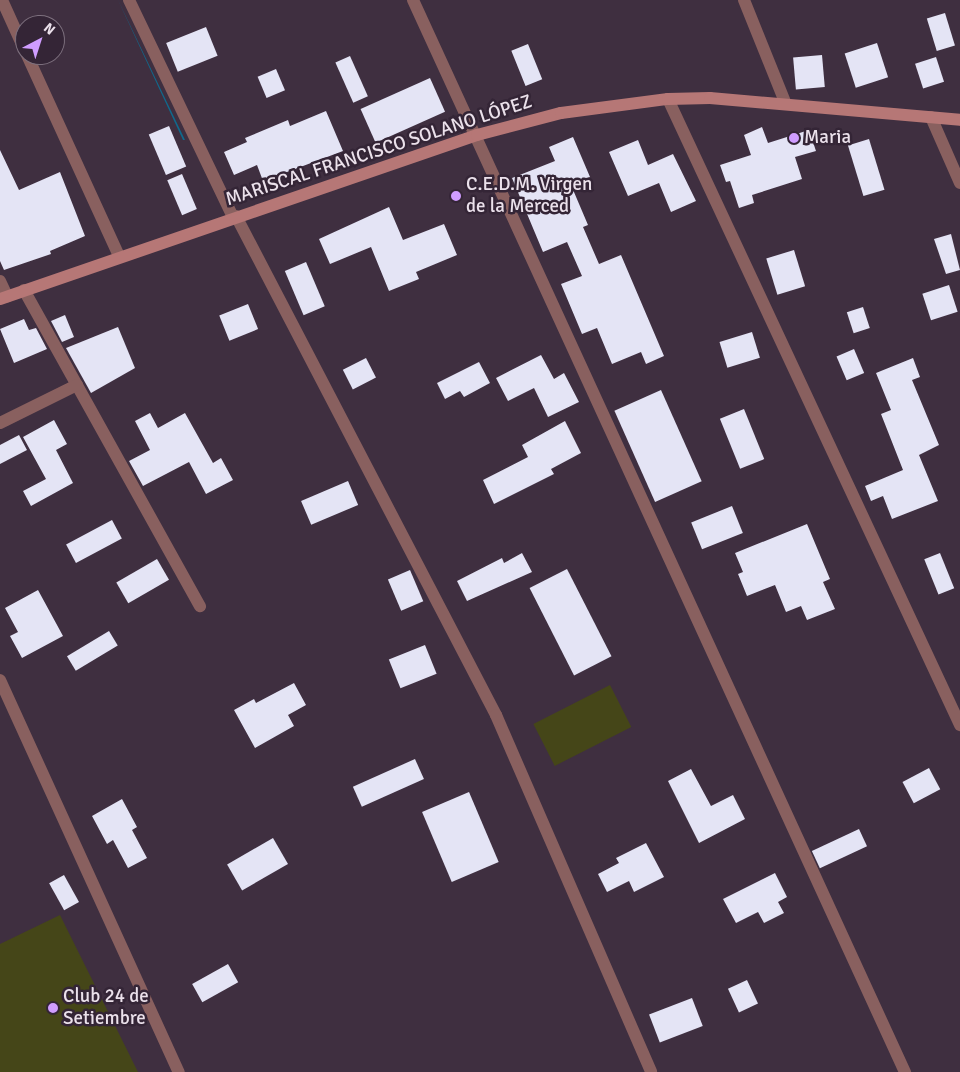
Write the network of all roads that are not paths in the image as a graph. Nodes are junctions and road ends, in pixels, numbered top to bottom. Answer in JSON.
{"nodes":[{"id":1,"x":2,"y":0,"type":"edge"},
{"id":2,"x":129,"y":0,"type":"edge"},
{"id":3,"x":413,"y":0,"type":"edge"},
{"id":4,"x":744,"y":0,"type":"edge"},
{"id":5,"x":15,"y":29,"type":"edge"},
{"id":6,"x":32,"y":65,"type":"edge"},
{"id":7,"x":668,"y":100,"type":"junction"},
{"id":8,"x":785,"y":102,"type":"junction"},
{"id":9,"x":931,"y":117,"type":"junction"},
{"id":10,"x":960,"y":120,"type":"edge"},
{"id":11,"x":477,"y":135,"type":"junction"},
{"id":12,"x":960,"y":183,"type":"edge"},
{"id":13,"x":234,"y":216,"type":"junction"},
{"id":14,"x":119,"y":256,"type":"junction"},
{"id":15,"x":0,"y":281,"type":"edge"},
{"id":16,"x":24,"y":290,"type":"junction"},
{"id":17,"x":4,"y":298,"type":"edge"},
{"id":18,"x":77,"y":385,"type":"junction"},
{"id":19,"x":0,"y":423,"type":"edge"},
{"id":20,"x":200,"y":606,"type":"dead end"},
{"id":21,"x":0,"y":680,"type":"edge"},
{"id":22,"x":960,"y":725,"type":"edge"},
{"id":23,"x":179,"y":1072,"type":"edge"},
{"id":24,"x":651,"y":1072,"type":"edge"},
{"id":25,"x":905,"y":1072,"type":"edge"}],
"edges":[{"from":1,"to":5,"type":"street"},
{"from":2,"to":13,"type":"street"},
{"from":3,"to":11,"type":"street"},
{"from":4,"to":8,"type":"street"},
{"from":6,"to":14,"type":"street"},
{"from":7,"to":8,"type":"main road","name":"MARISCAL FRANCISCO SOLANO LÓPEZ"},
{"from":7,"to":11,"type":"main road","name":"MARISCAL FRANCISCO SOLANO LÓPEZ"},
{"from":7,"to":22,"type":"street"},
{"from":8,"to":9,"type":"main road","name":"MARISCAL FRANCISCO SOLANO LÓPEZ"},
{"from":9,"to":10,"type":"main road","name":"MARISCAL FRANCISCO SOLANO LÓPEZ"},
{"from":9,"to":12,"type":"street"},
{"from":11,"to":13,"type":"main road","name":"MARISCAL FRANCISCO SOLANO LÓPEZ"},
{"from":11,"to":25,"type":"street"},
{"from":13,"to":14,"type":"main road","name":"MARISCAL FRANCISCO SOLANO LÓPEZ"},
{"from":13,"to":24,"type":"street"},
{"from":14,"to":16,"type":"main road","name":"MARISCAL FRANCISCO SOLANO LÓPEZ"},
{"from":15,"to":17,"type":"street"},
{"from":16,"to":17,"type":"main road","name":"MARISCAL FRANCISCO SOLANO LÓPEZ"},
{"from":16,"to":18,"type":"street"},
{"from":18,"to":19,"type":"street"},
{"from":18,"to":20,"type":"street"},
{"from":21,"to":23,"type":"street"}]}
